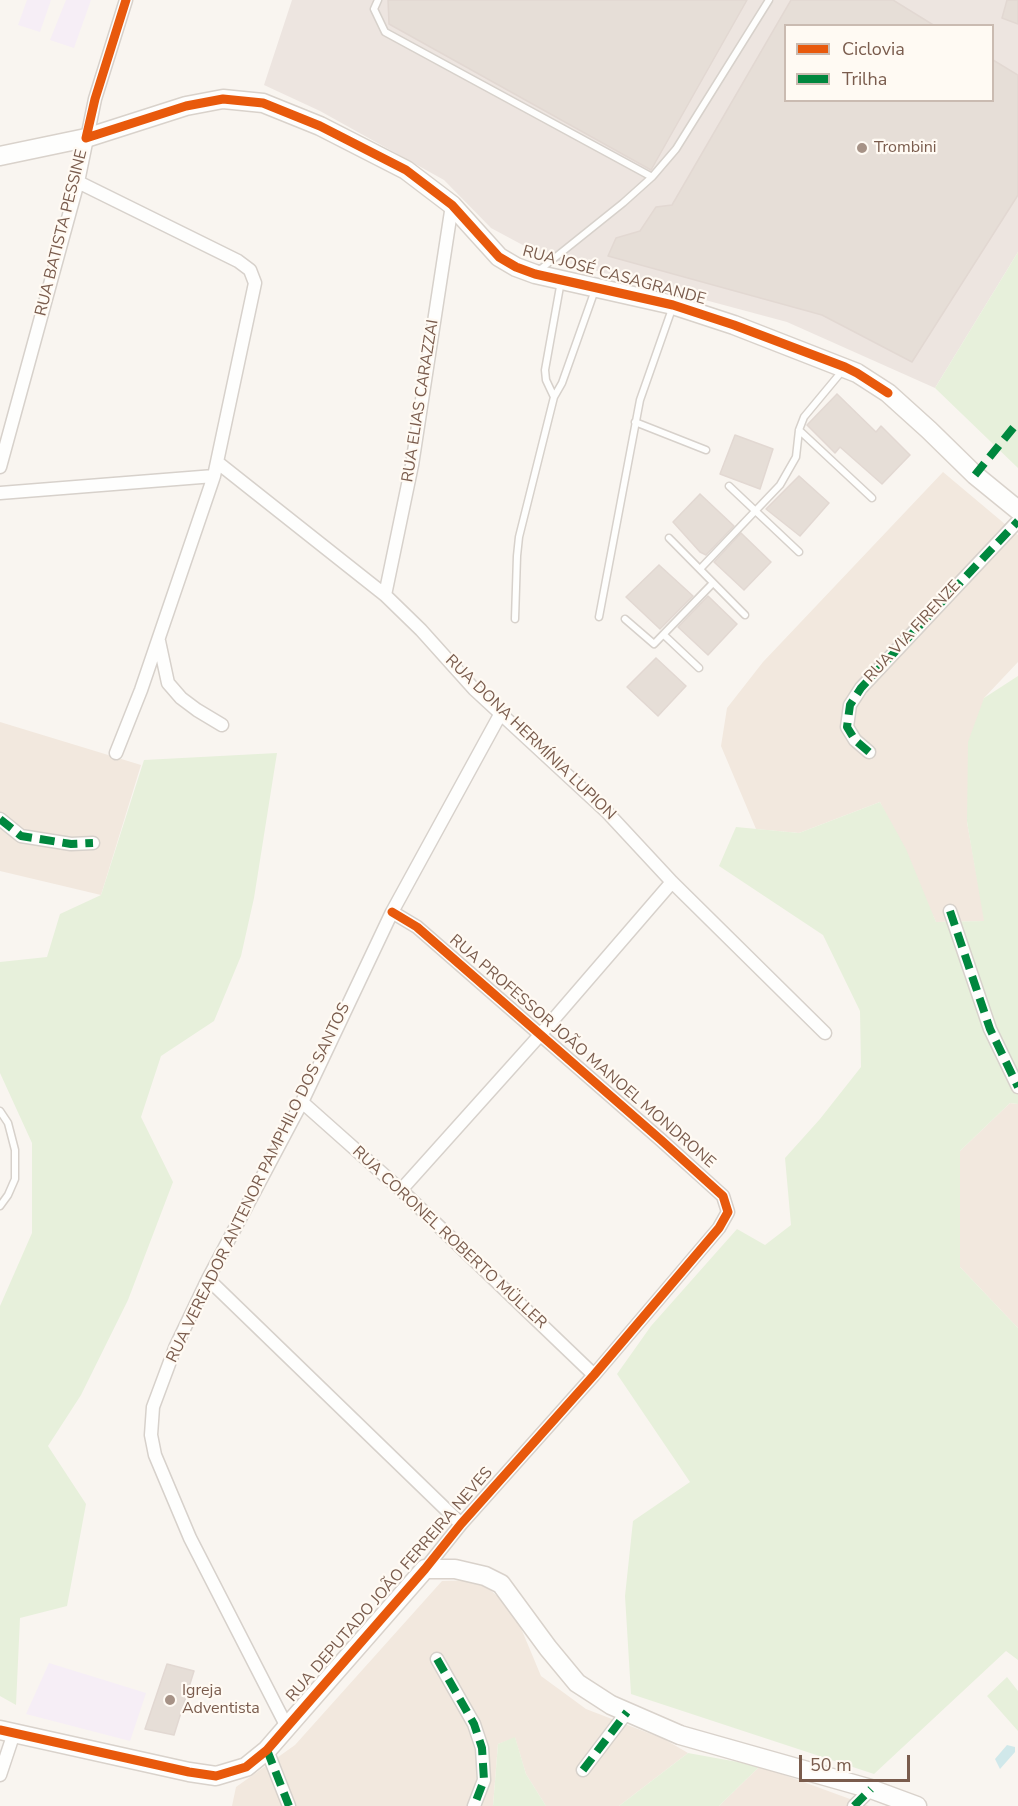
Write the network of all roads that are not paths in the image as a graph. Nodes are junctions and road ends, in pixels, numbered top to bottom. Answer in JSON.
{"nodes":[{"id":1,"x":126,"y":0,"type":"edge"},
{"id":2,"x":378,"y":0,"type":"edge"},
{"id":3,"x":769,"y":0,"type":"edge"},
{"id":4,"x":86,"y":138,"type":"junction"},
{"id":5,"x":0,"y":156,"type":"edge"},
{"id":6,"x":652,"y":177,"type":"junction"},
{"id":7,"x":78,"y":182,"type":"junction"},
{"id":8,"x":452,"y":205,"type":"junction"},
{"id":9,"x":535,"y":274,"type":"junction"},
{"id":10,"x":561,"y":280,"type":"junction"},
{"id":11,"x":596,"y":288,"type":"junction"},
{"id":12,"x":673,"y":305,"type":"junction"},
{"id":13,"x":845,"y":367,"type":"junction"},
{"id":14,"x":554,"y":397,"type":"junction"},
{"id":15,"x":635,"y":422,"type":"junction"},
{"id":16,"x":799,"y":430,"type":"junction"},
{"id":17,"x":706,"y":450,"type":"dead end"},
{"id":18,"x":217,"y":462,"type":"junction"},
{"id":19,"x":0,"y":467,"type":"edge"},
{"id":20,"x":214,"y":476,"type":"junction"},
{"id":21,"x":729,"y":486,"type":"dead end"},
{"id":22,"x":0,"y":493,"type":"edge"},
{"id":23,"x":872,"y":498,"type":"dead end"},
{"id":24,"x":1018,"y":510,"type":"edge"},
{"id":25,"x":755,"y":511,"type":"junction"},
{"id":26,"x":1018,"y":521,"type":"edge"},
{"id":27,"x":669,"y":538,"type":"dead end"},
{"id":28,"x":799,"y":552,"type":"dead end"},
{"id":29,"x":700,"y":569,"type":"junction"},
{"id":30,"x":713,"y":583,"type":"junction"},
{"id":31,"x":385,"y":595,"type":"junction"},
{"id":32,"x":745,"y":615,"type":"dead end"},
{"id":33,"x":599,"y":617,"type":"dead end"},
{"id":34,"x":515,"y":619,"type":"dead end"},
{"id":35,"x":625,"y":619,"type":"dead end"},
{"id":36,"x":664,"y":634,"type":"junction"},
{"id":37,"x":159,"y":640,"type":"junction"},
{"id":38,"x":699,"y":668,"type":"dead end"},
{"id":39,"x":501,"y":713,"type":"junction"},
{"id":40,"x":222,"y":724,"type":"dead end"},
{"id":41,"x":869,"y":752,"type":"dead end"},
{"id":42,"x":116,"y":753,"type":"dead end"},
{"id":43,"x":0,"y":819,"type":"edge"},
{"id":44,"x":93,"y":843,"type":"dead end"},
{"id":45,"x":672,"y":882,"type":"junction"},
{"id":46,"x":950,"y":911,"type":"dead end"},
{"id":47,"x":392,"y":912,"type":"junction"},
{"id":48,"x":825,"y":1033,"type":"dead end"},
{"id":49,"x":540,"y":1035,"type":"junction"},
{"id":50,"x":1018,"y":1087,"type":"edge"},
{"id":51,"x":302,"y":1102,"type":"junction"},
{"id":52,"x":0,"y":1111,"type":"edge"},
{"id":53,"x":401,"y":1190,"type":"junction"},
{"id":54,"x":0,"y":1206,"type":"edge"},
{"id":55,"x":719,"y":1228,"type":"joint"},
{"id":56,"x":208,"y":1279,"type":"junction"},
{"id":57,"x":594,"y":1375,"type":"junction"},
{"id":58,"x":461,"y":1524,"type":"junction"},
{"id":59,"x":424,"y":1569,"type":"junction"},
{"id":60,"x":437,"y":1659,"type":"dead end"},
{"id":61,"x":627,"y":1713,"type":"junction"},
{"id":62,"x":288,"y":1727,"type":"junction"},
{"id":63,"x":7,"y":1731,"type":"edge"},
{"id":64,"x":267,"y":1750,"type":"junction"},
{"id":65,"x":583,"y":1770,"type":"dead end"},
{"id":66,"x":0,"y":1775,"type":"edge"},
{"id":67,"x":871,"y":1789,"type":"junction"},
{"id":68,"x":289,"y":1806,"type":"edge"},
{"id":69,"x":474,"y":1806,"type":"edge"},
{"id":70,"x":854,"y":1806,"type":"edge"},
{"id":71,"x":917,"y":1806,"type":"edge"}],
"edges":[{"from":1,"to":4,"type":"street","name":"RUA BATISTA PESSINE"},
{"from":2,"to":6,"type":"lane"},
{"from":3,"to":6,"type":"lane"},
{"from":4,"to":5,"type":"street","name":"RUA JOSÉ CASAGRANDE"},
{"from":4,"to":7,"type":"street","name":"RUA BATISTA PESSINE"},
{"from":4,"to":8,"type":"street","name":"RUA JOSÉ CASAGRANDE"},
{"from":6,"to":9,"type":"lane"},
{"from":7,"to":18,"type":"street"},
{"from":7,"to":19,"type":"street","name":"RUA BATISTA PESSINE"},
{"from":8,"to":9,"type":"street","name":"RUA JOSÉ CASAGRANDE"},
{"from":8,"to":31,"type":"street","name":"RUA ELIAS CARAZZAI"},
{"from":9,"to":10,"type":"street","name":"RUA JOSÉ CASAGRANDE"},
{"from":10,"to":11,"type":"street","name":"RUA JOSÉ CASAGRANDE"},
{"from":10,"to":14,"type":"lane"},
{"from":11,"to":12,"type":"street","name":"RUA JOSÉ CASAGRANDE"},
{"from":11,"to":14,"type":"lane"},
{"from":12,"to":13,"type":"street","name":"RUA JOSÉ CASAGRANDE"},
{"from":12,"to":15,"type":"lane"},
{"from":13,"to":16,"type":"lane"},
{"from":13,"to":24,"type":"street","name":"RUA JOSÉ CASAGRANDE"},
{"from":14,"to":34,"type":"lane"},
{"from":15,"to":17,"type":"lane"},
{"from":15,"to":33,"type":"lane"},
{"from":16,"to":23,"type":"lane"},
{"from":16,"to":25,"type":"lane"},
{"from":18,"to":20,"type":"street"},
{"from":18,"to":31,"type":"street","name":"RUA DONA HERMÍNIA LUPION"},
{"from":20,"to":22,"type":"street"},
{"from":20,"to":37,"type":"street"},
{"from":21,"to":25,"type":"lane"},
{"from":25,"to":28,"type":"lane"},
{"from":25,"to":29,"type":"lane"},
{"from":26,"to":41,"type":"street","name":"RUA VIA FIRENZE"},
{"from":27,"to":29,"type":"lane"},
{"from":29,"to":30,"type":"lane"},
{"from":30,"to":32,"type":"lane"},
{"from":30,"to":36,"type":"lane"},
{"from":31,"to":39,"type":"street","name":"RUA DONA HERMÍNIA LUPION"},
{"from":35,"to":36,"type":"lane"},
{"from":36,"to":38,"type":"lane"},
{"from":37,"to":40,"type":"street"},
{"from":37,"to":42,"type":"street"},
{"from":39,"to":45,"type":"street","name":"RUA DONA HERMÍNIA LUPION"},
{"from":39,"to":47,"type":"street","name":"RUA VEREADOR ANTENOR PAMPHILO DOS SANTOS"},
{"from":43,"to":44,"type":"street"},
{"from":45,"to":48,"type":"street","name":"RUA DONA HERMÍNIA LUPION"},
{"from":45,"to":49,"type":"street"},
{"from":46,"to":50,"type":"street"},
{"from":47,"to":49,"type":"street","name":"RUA PROFESSOR JOÃO MANOEL MONDRONE"},
{"from":47,"to":51,"type":"street","name":"RUA VEREADOR ANTENOR PAMPHILO DOS SANTOS"},
{"from":49,"to":53,"type":"street"},
{"from":49,"to":55,"type":"street","name":"RUA PROFESSOR JOÃO MANOEL MONDRONE"},
{"from":51,"to":53,"type":"street","name":"RUA CORONEL ROBERTO MÜLLER"},
{"from":51,"to":56,"type":"street","name":"RUA VEREADOR ANTENOR PAMPHILO DOS SANTOS"},
{"from":52,"to":54,"type":"lane"},
{"from":53,"to":57,"type":"street","name":"RUA CORONEL ROBERTO MÜLLER"},
{"from":55,"to":57,"type":"street","name":"RUA DEPUTADO JOÃO FERREIRA NEVES"},
{"from":56,"to":58,"type":"street"},
{"from":56,"to":62,"type":"street","name":"RUA VEREADOR ANTENOR PAMPHILO DOS SANTOS"},
{"from":57,"to":58,"type":"street","name":"RUA DEPUTADO JOÃO FERREIRA NEVES"},
{"from":58,"to":59,"type":"street","name":"RUA DEPUTADO JOÃO FERREIRA NEVES"},
{"from":59,"to":61,"type":"street"},
{"from":59,"to":62,"type":"street","name":"RUA DEPUTADO JOÃO FERREIRA NEVES"},
{"from":60,"to":69,"type":"street"},
{"from":61,"to":65,"type":"street"},
{"from":61,"to":67,"type":"street"},
{"from":62,"to":64,"type":"street","name":"RUA DEPUTADO JOÃO FERREIRA NEVES"},
{"from":63,"to":64,"type":"street","name":"RUA DEPUTADO JOÃO FERREIRA NEVES"},
{"from":63,"to":66,"type":"street"},
{"from":64,"to":68,"type":"street"},
{"from":67,"to":70,"type":"street"},
{"from":67,"to":71,"type":"street"}]}
